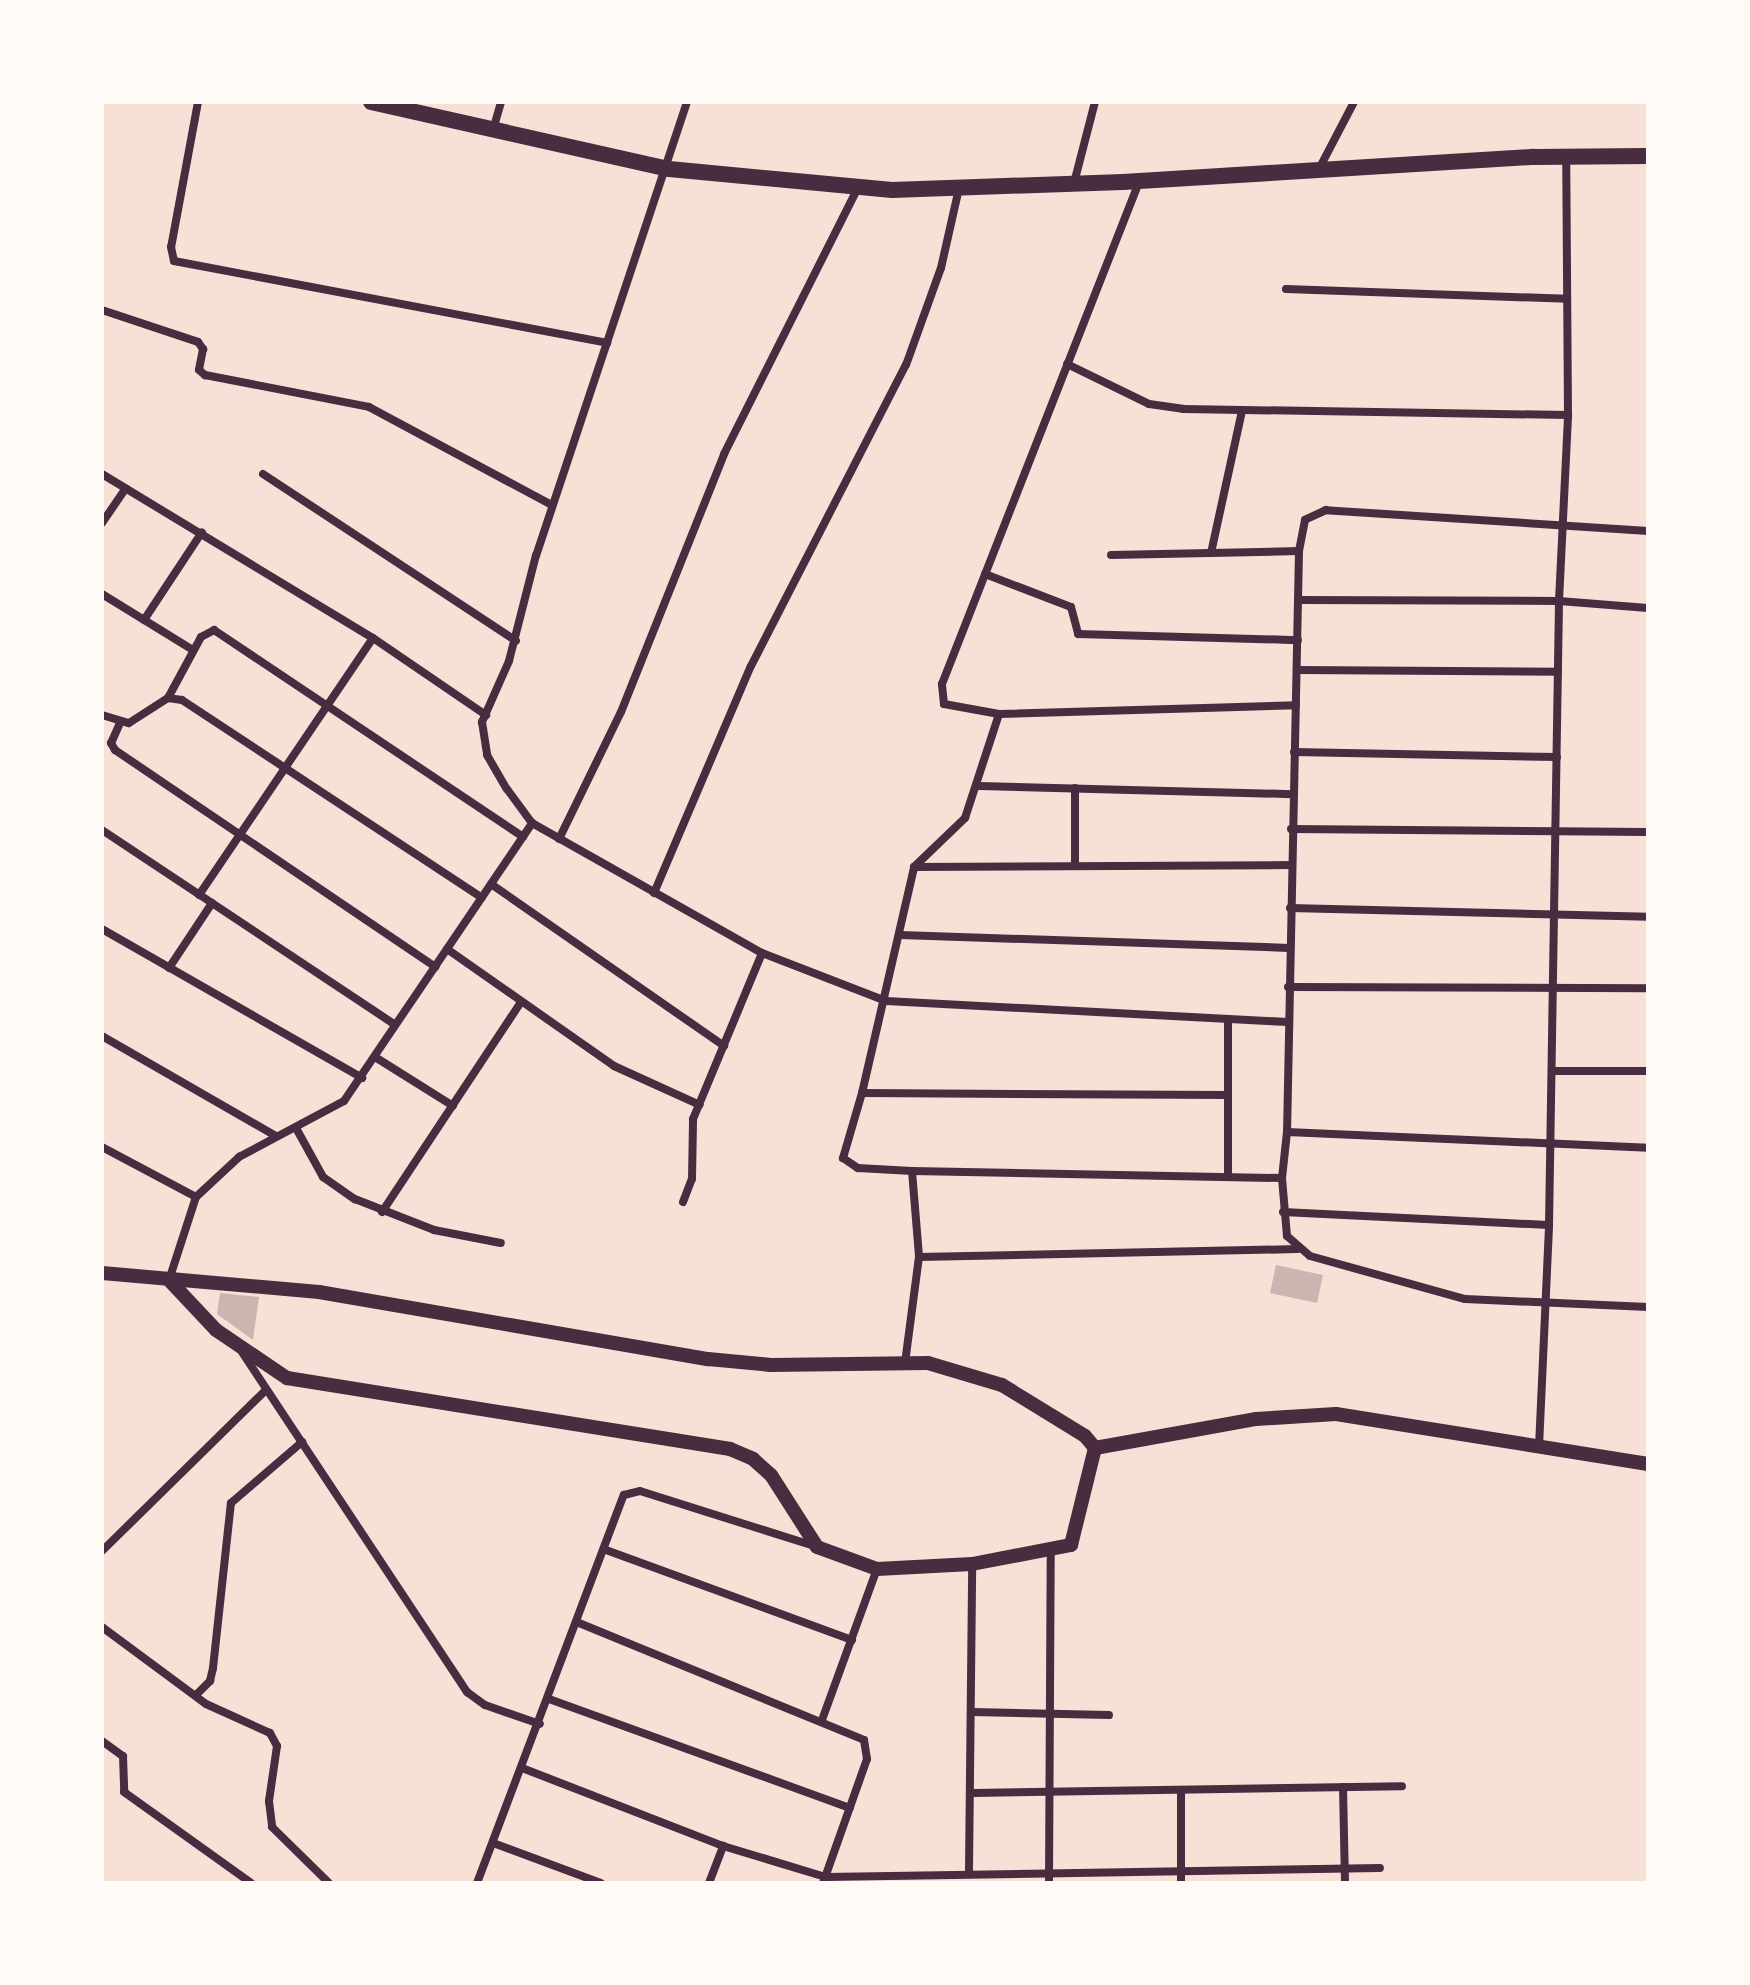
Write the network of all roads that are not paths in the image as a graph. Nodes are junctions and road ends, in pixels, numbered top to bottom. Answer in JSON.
{"nodes":[{"id":1,"x":198,"y":102,"type":"edge"},
{"id":2,"x":371,"y":102,"type":"edge"},
{"id":3,"x":501,"y":102,"type":"edge"},
{"id":4,"x":687,"y":102,"type":"edge"},
{"id":5,"x":1095,"y":102,"type":"edge"},
{"id":6,"x":1354,"y":102,"type":"edge"},
{"id":7,"x":425,"y":108,"type":"edge"},
{"id":8,"x":493,"y":130,"type":"junction"},
{"id":9,"x":1648,"y":156,"type":"edge"},
{"id":10,"x":1566,"y":157,"type":"junction"},
{"id":11,"x":669,"y":169,"type":"junction"},
{"id":12,"x":1318,"y":170,"type":"junction"},
{"id":13,"x":1140,"y":181,"type":"junction"},
{"id":14,"x":1073,"y":184,"type":"junction"},
{"id":15,"x":858,"y":187,"type":"junction"},
{"id":16,"x":959,"y":188,"type":"junction"},
{"id":17,"x":1286,"y":289,"type":"dead end"},
{"id":18,"x":1567,"y":299,"type":"junction"},
{"id":19,"x":102,"y":310,"type":"edge"},
{"id":20,"x":607,"y":343,"type":"junction"},
{"id":21,"x":1067,"y":364,"type":"junction"},
{"id":22,"x":1242,"y":411,"type":"junction"},
{"id":23,"x":1568,"y":415,"type":"junction"},
{"id":24,"x":102,"y":474,"type":"edge"},
{"id":25,"x":263,"y":474,"type":"dead end"},
{"id":26,"x":126,"y":488,"type":"junction"},
{"id":27,"x":552,"y":505,"type":"junction"},
{"id":28,"x":102,"y":523,"type":"edge"},
{"id":29,"x":1565,"y":527,"type":"junction"},
{"id":30,"x":1648,"y":531,"type":"edge"},
{"id":31,"x":202,"y":532,"type":"junction"},
{"id":32,"x":1299,"y":551,"type":"junction"},
{"id":33,"x":1211,"y":553,"type":"junction"},
{"id":34,"x":1111,"y":555,"type":"dead end"},
{"id":35,"x":985,"y":574,"type":"junction"},
{"id":36,"x":102,"y":594,"type":"edge"},
{"id":37,"x":1298,"y":600,"type":"junction"},
{"id":38,"x":1559,"y":601,"type":"junction"},
{"id":39,"x":1648,"y":608,"type":"edge"},
{"id":40,"x":144,"y":620,"type":"junction"},
{"id":41,"x":373,"y":638,"type":"junction"},
{"id":42,"x":1298,"y":640,"type":"junction"},
{"id":43,"x":516,"y":641,"type":"junction"},
{"id":44,"x":193,"y":650,"type":"junction"},
{"id":45,"x":1298,"y":670,"type":"junction"},
{"id":46,"x":1558,"y":672,"type":"junction"},
{"id":47,"x":168,"y":698,"type":"junction"},
{"id":48,"x":1296,"y":705,"type":"junction"},
{"id":49,"x":329,"y":706,"type":"junction"},
{"id":50,"x":999,"y":714,"type":"junction"},
{"id":51,"x":102,"y":715,"type":"edge"},
{"id":52,"x":486,"y":715,"type":"junction"},
{"id":53,"x":120,"y":723,"type":"junction"},
{"id":54,"x":1294,"y":752,"type":"junction"},
{"id":55,"x":1557,"y":757,"type":"junction"},
{"id":56,"x":287,"y":769,"type":"junction"},
{"id":57,"x":979,"y":786,"type":"junction"},
{"id":58,"x":1075,"y":788,"type":"junction"},
{"id":59,"x":1292,"y":794,"type":"junction"},
{"id":60,"x":532,"y":823,"type":"junction"},
{"id":61,"x":1291,"y":829,"type":"junction"},
{"id":62,"x":102,"y":830,"type":"edge"},
{"id":63,"x":1648,"y":832,"type":"edge"},
{"id":64,"x":1557,"y":833,"type":"junction"},
{"id":65,"x":240,"y":835,"type":"junction"},
{"id":66,"x":523,"y":837,"type":"junction"},
{"id":67,"x":559,"y":839,"type":"junction"},
{"id":68,"x":1290,"y":865,"type":"junction"},
{"id":69,"x":1075,"y":866,"type":"junction"},
{"id":70,"x":914,"y":867,"type":"junction"},
{"id":71,"x":491,"y":884,"type":"junction"},
{"id":72,"x":654,"y":893,"type":"junction"},
{"id":73,"x":199,"y":895,"type":"junction"},
{"id":74,"x":482,"y":898,"type":"junction"},
{"id":75,"x":212,"y":903,"type":"junction"},
{"id":76,"x":1290,"y":908,"type":"junction"},
{"id":77,"x":1556,"y":917,"type":"junction"},
{"id":78,"x":1648,"y":917,"type":"edge"},
{"id":79,"x":102,"y":929,"type":"edge"},
{"id":80,"x":900,"y":935,"type":"junction"},
{"id":81,"x":1289,"y":948,"type":"junction"},
{"id":82,"x":447,"y":949,"type":"junction"},
{"id":83,"x":762,"y":953,"type":"junction"},
{"id":84,"x":435,"y":967,"type":"junction"},
{"id":85,"x":169,"y":968,"type":"junction"},
{"id":86,"x":1288,"y":987,"type":"junction"},
{"id":87,"x":1554,"y":988,"type":"junction"},
{"id":88,"x":1648,"y":988,"type":"edge"},
{"id":89,"x":886,"y":1001,"type":"junction"},
{"id":90,"x":521,"y":1002,"type":"junction"},
{"id":91,"x":1228,"y":1019,"type":"junction"},
{"id":92,"x":1288,"y":1022,"type":"junction"},
{"id":93,"x":395,"y":1025,"type":"junction"},
{"id":94,"x":102,"y":1036,"type":"edge"},
{"id":95,"x":724,"y":1046,"type":"junction"},
{"id":96,"x":375,"y":1057,"type":"junction"},
{"id":97,"x":1552,"y":1071,"type":"junction"},
{"id":98,"x":1648,"y":1071,"type":"edge"},
{"id":99,"x":362,"y":1078,"type":"junction"},
{"id":100,"x":862,"y":1093,"type":"junction"},
{"id":101,"x":1228,"y":1095,"type":"junction"},
{"id":102,"x":700,"y":1105,"type":"junction"},
{"id":103,"x":453,"y":1106,"type":"junction"},
{"id":104,"x":296,"y":1128,"type":"junction"},
{"id":105,"x":1287,"y":1132,"type":"junction"},
{"id":106,"x":276,"y":1136,"type":"junction"},
{"id":107,"x":1550,"y":1144,"type":"junction"},
{"id":108,"x":102,"y":1147,"type":"edge"},
{"id":109,"x":1648,"y":1148,"type":"edge"},
{"id":110,"x":912,"y":1171,"type":"junction"},
{"id":111,"x":1228,"y":1175,"type":"junction"},
{"id":112,"x":1282,"y":1178,"type":"junction"},
{"id":113,"x":196,"y":1197,"type":"junction"},
{"id":114,"x":683,"y":1202,"type":"dead end"},
{"id":115,"x":382,"y":1212,"type":"junction"},
{"id":116,"x":1283,"y":1212,"type":"junction"},
{"id":117,"x":1549,"y":1225,"type":"junction"},
{"id":118,"x":501,"y":1243,"type":"dead end"},
{"id":119,"x":1297,"y":1249,"type":"junction"},
{"id":120,"x":919,"y":1257,"type":"junction"},
{"id":121,"x":102,"y":1273,"type":"edge"},
{"id":122,"x":169,"y":1280,"type":"junction"},
{"id":123,"x":1545,"y":1306,"type":"junction"},
{"id":124,"x":1648,"y":1307,"type":"edge"},
{"id":125,"x":242,"y":1352,"type":"junction"},
{"id":126,"x":905,"y":1363,"type":"junction"},
{"id":127,"x":266,"y":1390,"type":"junction"},
{"id":128,"x":302,"y":1442,"type":"junction"},
{"id":129,"x":1095,"y":1448,"type":"junction"},
{"id":130,"x":1539,"y":1448,"type":"junction"},
{"id":131,"x":1648,"y":1464,"type":"edge"},
{"id":132,"x":817,"y":1547,"type":"junction"},
{"id":133,"x":606,"y":1550,"type":"junction"},
{"id":134,"x":102,"y":1551,"type":"edge"},
{"id":135,"x":1051,"y":1552,"type":"junction"},
{"id":136,"x":972,"y":1564,"type":"junction"},
{"id":137,"x":877,"y":1569,"type":"junction"},
{"id":138,"x":579,"y":1623,"type":"junction"},
{"id":139,"x":102,"y":1627,"type":"edge"},
{"id":140,"x":852,"y":1640,"type":"junction"},
{"id":141,"x":196,"y":1695,"type":"junction"},
{"id":142,"x":549,"y":1699,"type":"junction"},
{"id":143,"x":972,"y":1712,"type":"junction"},
{"id":144,"x":1050,"y":1714,"type":"junction"},
{"id":145,"x":1109,"y":1715,"type":"dead end"},
{"id":146,"x":822,"y":1720,"type":"junction"},
{"id":147,"x":540,"y":1724,"type":"junction"},
{"id":148,"x":102,"y":1741,"type":"edge"},
{"id":149,"x":522,"y":1768,"type":"junction"},
{"id":150,"x":1402,"y":1786,"type":"dead end"},
{"id":151,"x":1343,"y":1787,"type":"junction"},
{"id":152,"x":1181,"y":1790,"type":"junction"},
{"id":153,"x":1049,"y":1792,"type":"junction"},
{"id":154,"x":973,"y":1793,"type":"junction"},
{"id":155,"x":850,"y":1808,"type":"junction"},
{"id":156,"x":493,"y":1843,"type":"junction"},
{"id":157,"x":723,"y":1846,"type":"junction"},
{"id":158,"x":1380,"y":1868,"type":"dead end"},
{"id":159,"x":1345,"y":1869,"type":"junction"},
{"id":160,"x":969,"y":1871,"type":"junction"},
{"id":161,"x":1049,"y":1871,"type":"junction"},
{"id":162,"x":1181,"y":1872,"type":"junction"},
{"id":163,"x":824,"y":1880,"type":"edge"},
{"id":164,"x":251,"y":1883,"type":"edge"},
{"id":165,"x":329,"y":1883,"type":"edge"},
{"id":166,"x":477,"y":1883,"type":"edge"},
{"id":167,"x":601,"y":1883,"type":"edge"},
{"id":168,"x":709,"y":1883,"type":"edge"},
{"id":169,"x":1049,"y":1883,"type":"edge"},
{"id":170,"x":1181,"y":1883,"type":"edge"},
{"id":171,"x":1345,"y":1883,"type":"edge"}],
"edges":[{"from":1,"to":20,"type":"street"},
{"from":2,"to":7,"type":"main road"},
{"from":3,"to":8,"type":"street"},
{"from":4,"to":11,"type":"street"},
{"from":5,"to":14,"type":"street"},
{"from":6,"to":12,"type":"street"},
{"from":7,"to":8,"type":"main road"},
{"from":8,"to":11,"type":"main road"},
{"from":9,"to":10,"type":"main road"},
{"from":10,"to":12,"type":"main road"},
{"from":10,"to":18,"type":"street"},
{"from":11,"to":15,"type":"main road"},
{"from":11,"to":20,"type":"street"},
{"from":12,"to":13,"type":"main road"},
{"from":13,"to":14,"type":"main road"},
{"from":13,"to":21,"type":"street"},
{"from":14,"to":16,"type":"main road"},
{"from":15,"to":16,"type":"main road"},
{"from":15,"to":67,"type":"street"},
{"from":16,"to":72,"type":"street"},
{"from":17,"to":18,"type":"street"},
{"from":18,"to":23,"type":"street"},
{"from":19,"to":27,"type":"street"},
{"from":20,"to":27,"type":"street"},
{"from":21,"to":22,"type":"street"},
{"from":21,"to":35,"type":"street"},
{"from":22,"to":23,"type":"street"},
{"from":22,"to":33,"type":"street"},
{"from":23,"to":29,"type":"street"},
{"from":24,"to":26,"type":"street"},
{"from":25,"to":43,"type":"street"},
{"from":26,"to":28,"type":"street"},
{"from":26,"to":31,"type":"street"},
{"from":27,"to":43,"type":"street"},
{"from":29,"to":30,"type":"street"},
{"from":29,"to":32,"type":"street"},
{"from":29,"to":38,"type":"street"},
{"from":31,"to":40,"type":"street"},
{"from":31,"to":41,"type":"street"},
{"from":32,"to":33,"type":"street"},
{"from":32,"to":37,"type":"street"},
{"from":33,"to":34,"type":"street"},
{"from":35,"to":42,"type":"street"},
{"from":35,"to":50,"type":"street"},
{"from":36,"to":40,"type":"street"},
{"from":37,"to":38,"type":"street"},
{"from":37,"to":42,"type":"street"},
{"from":38,"to":39,"type":"street"},
{"from":38,"to":46,"type":"street"},
{"from":40,"to":44,"type":"street"},
{"from":41,"to":49,"type":"street"},
{"from":41,"to":52,"type":"street"},
{"from":42,"to":45,"type":"street"},
{"from":43,"to":52,"type":"street"},
{"from":44,"to":47,"type":"street"},
{"from":44,"to":49,"type":"street"},
{"from":45,"to":46,"type":"street"},
{"from":45,"to":48,"type":"street"},
{"from":46,"to":55,"type":"street"},
{"from":47,"to":53,"type":"street"},
{"from":47,"to":56,"type":"street"},
{"from":48,"to":50,"type":"street"},
{"from":48,"to":54,"type":"street"},
{"from":49,"to":56,"type":"street"},
{"from":49,"to":66,"type":"street"},
{"from":50,"to":57,"type":"street"},
{"from":51,"to":53,"type":"street"},
{"from":52,"to":60,"type":"street"},
{"from":53,"to":65,"type":"street"},
{"from":54,"to":55,"type":"street"},
{"from":54,"to":59,"type":"street"},
{"from":55,"to":64,"type":"street"},
{"from":56,"to":65,"type":"street"},
{"from":56,"to":74,"type":"street"},
{"from":57,"to":58,"type":"street"},
{"from":57,"to":70,"type":"street"},
{"from":58,"to":59,"type":"street"},
{"from":58,"to":69,"type":"street"},
{"from":59,"to":61,"type":"street"},
{"from":60,"to":66,"type":"street"},
{"from":60,"to":67,"type":"street"},
{"from":61,"to":64,"type":"street"},
{"from":61,"to":68,"type":"street"},
{"from":62,"to":73,"type":"street"},
{"from":63,"to":64,"type":"street"},
{"from":64,"to":77,"type":"street"},
{"from":65,"to":73,"type":"street"},
{"from":65,"to":84,"type":"street"},
{"from":66,"to":71,"type":"street"},
{"from":67,"to":72,"type":"street"},
{"from":68,"to":69,"type":"street"},
{"from":68,"to":76,"type":"street"},
{"from":69,"to":70,"type":"street"},
{"from":70,"to":80,"type":"street"},
{"from":71,"to":74,"type":"street"},
{"from":71,"to":95,"type":"street"},
{"from":72,"to":83,"type":"street"},
{"from":73,"to":75,"type":"street"},
{"from":74,"to":82,"type":"street"},
{"from":75,"to":85,"type":"street"},
{"from":75,"to":93,"type":"street"},
{"from":76,"to":77,"type":"street"},
{"from":76,"to":81,"type":"street"},
{"from":77,"to":78,"type":"street"},
{"from":77,"to":87,"type":"street"},
{"from":79,"to":85,"type":"street"},
{"from":80,"to":81,"type":"street"},
{"from":80,"to":89,"type":"street"},
{"from":81,"to":86,"type":"street"},
{"from":82,"to":84,"type":"street"},
{"from":82,"to":90,"type":"street"},
{"from":83,"to":89,"type":"street"},
{"from":83,"to":95,"type":"street"},
{"from":84,"to":93,"type":"street"},
{"from":85,"to":99,"type":"street"},
{"from":86,"to":87,"type":"street"},
{"from":86,"to":92,"type":"street"},
{"from":87,"to":88,"type":"street"},
{"from":87,"to":97,"type":"street"},
{"from":89,"to":91,"type":"street"},
{"from":89,"to":100,"type":"street"},
{"from":90,"to":102,"type":"street"},
{"from":90,"to":103,"type":"street"},
{"from":91,"to":92,"type":"street"},
{"from":91,"to":101,"type":"street"},
{"from":92,"to":105,"type":"street"},
{"from":93,"to":96,"type":"street"},
{"from":94,"to":106,"type":"street"},
{"from":95,"to":102,"type":"street"},
{"from":96,"to":99,"type":"street"},
{"from":96,"to":103,"type":"street"},
{"from":97,"to":98,"type":"street"},
{"from":97,"to":107,"type":"street"},
{"from":99,"to":104,"type":"street"},
{"from":100,"to":101,"type":"street"},
{"from":100,"to":110,"type":"street"},
{"from":101,"to":111,"type":"street"},
{"from":102,"to":114,"type":"street"},
{"from":103,"to":115,"type":"street"},
{"from":104,"to":106,"type":"street"},
{"from":104,"to":115,"type":"street"},
{"from":105,"to":107,"type":"street"},
{"from":105,"to":112,"type":"street"},
{"from":106,"to":113,"type":"street"},
{"from":107,"to":109,"type":"street"},
{"from":107,"to":117,"type":"street"},
{"from":108,"to":113,"type":"street"},
{"from":110,"to":111,"type":"street"},
{"from":110,"to":120,"type":"street"},
{"from":111,"to":112,"type":"street"},
{"from":112,"to":116,"type":"street"},
{"from":113,"to":122,"type":"street"},
{"from":115,"to":118,"type":"street"},
{"from":116,"to":117,"type":"street"},
{"from":116,"to":119,"type":"street"},
{"from":117,"to":123,"type":"street"},
{"from":119,"to":120,"type":"street"},
{"from":119,"to":123,"type":"street"},
{"from":120,"to":126,"type":"street"},
{"from":121,"to":122,"type":"main road"},
{"from":122,"to":125,"type":"main road"},
{"from":122,"to":126,"type":"main road"},
{"from":123,"to":124,"type":"street"},
{"from":123,"to":130,"type":"street"},
{"from":125,"to":127,"type":"street"},
{"from":125,"to":132,"type":"main road"},
{"from":126,"to":129,"type":"main road"},
{"from":127,"to":128,"type":"street"},
{"from":127,"to":134,"type":"street"},
{"from":128,"to":141,"type":"street"},
{"from":128,"to":147,"type":"street"},
{"from":129,"to":130,"type":"main road"},
{"from":129,"to":135,"type":"main road"},
{"from":130,"to":131,"type":"main road"},
{"from":132,"to":133,"type":"street"},
{"from":132,"to":137,"type":"main road"},
{"from":133,"to":138,"type":"street"},
{"from":133,"to":140,"type":"street"},
{"from":135,"to":136,"type":"main road"},
{"from":135,"to":144,"type":"street"},
{"from":136,"to":137,"type":"main road"},
{"from":136,"to":143,"type":"street"},
{"from":137,"to":140,"type":"street"},
{"from":138,"to":142,"type":"street"},
{"from":138,"to":146,"type":"street"},
{"from":139,"to":141,"type":"street"},
{"from":140,"to":146,"type":"street"},
{"from":141,"to":165,"type":"street"},
{"from":142,"to":147,"type":"street"},
{"from":142,"to":155,"type":"street"},
{"from":143,"to":144,"type":"street"},
{"from":143,"to":154,"type":"street"},
{"from":144,"to":145,"type":"street"},
{"from":144,"to":153,"type":"street"},
{"from":146,"to":155,"type":"street"},
{"from":147,"to":149,"type":"street"},
{"from":148,"to":164,"type":"street"},
{"from":149,"to":156,"type":"street"},
{"from":149,"to":157,"type":"street"},
{"from":150,"to":151,"type":"street"},
{"from":151,"to":152,"type":"street"},
{"from":151,"to":159,"type":"street"},
{"from":152,"to":153,"type":"street"},
{"from":152,"to":162,"type":"street"},
{"from":153,"to":154,"type":"street"},
{"from":153,"to":161,"type":"street"},
{"from":154,"to":160,"type":"street"},
{"from":155,"to":163,"type":"street"},
{"from":156,"to":166,"type":"street"},
{"from":156,"to":167,"type":"street"},
{"from":157,"to":163,"type":"street"},
{"from":157,"to":168,"type":"street"},
{"from":158,"to":159,"type":"street"},
{"from":159,"to":162,"type":"street"},
{"from":159,"to":171,"type":"street"},
{"from":160,"to":161,"type":"street"},
{"from":160,"to":163,"type":"street"},
{"from":161,"to":162,"type":"street"},
{"from":161,"to":169,"type":"street"},
{"from":162,"to":170,"type":"street"}]}
